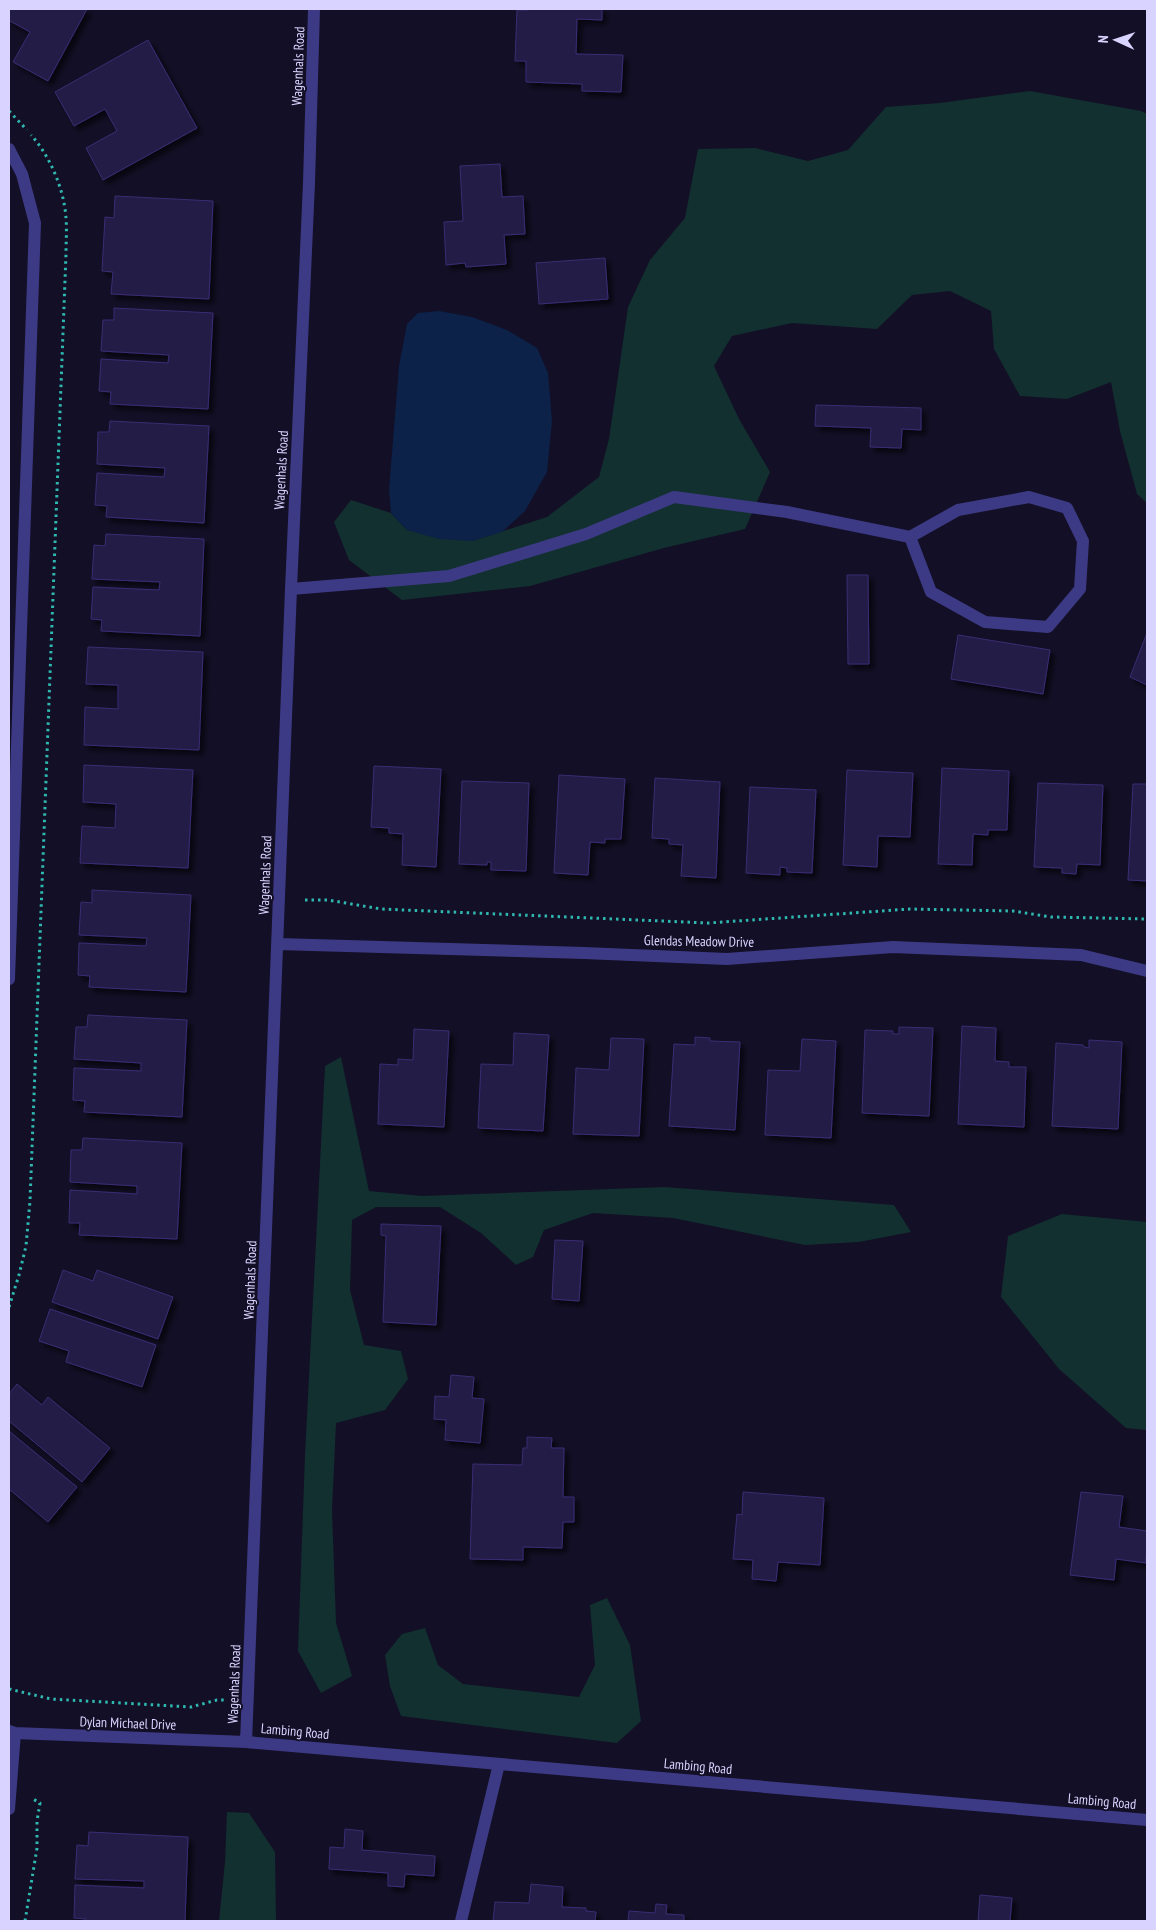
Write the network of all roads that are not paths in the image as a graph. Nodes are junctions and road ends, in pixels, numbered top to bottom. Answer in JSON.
{"nodes":[{"id":1,"x":314,"y":9,"type":"edge"},
{"id":2,"x":9,"y":149,"type":"edge"},
{"id":3,"x":910,"y":537,"type":"junction"},
{"id":4,"x":291,"y":589,"type":"junction"},
{"id":5,"x":278,"y":944,"type":"junction"},
{"id":6,"x":1147,"y":971,"type":"edge"},
{"id":7,"x":9,"y":979,"type":"edge"},
{"id":8,"x":12,"y":1732,"type":"edge"},
{"id":9,"x":246,"y":1742,"type":"junction"},
{"id":10,"x":499,"y":1764,"type":"junction"},
{"id":11,"x":9,"y":1809,"type":"edge"},
{"id":12,"x":1147,"y":1820,"type":"edge"},
{"id":13,"x":461,"y":1921,"type":"edge"}],
"edges":[{"from":1,"to":4,"type":"street","name":"Wagenhals Road"},
{"from":2,"to":7,"type":"street"},
{"from":3,"to":3,"type":"street"},
{"from":3,"to":4,"type":"street"},
{"from":4,"to":5,"type":"street","name":"Wagenhals Road"},
{"from":5,"to":6,"type":"street","name":"Glendas Meadow Drive"},
{"from":5,"to":9,"type":"street","name":"Wagenhals Road"},
{"from":8,"to":9,"type":"street","name":"Dylan Michael Drive"},
{"from":8,"to":11,"type":"street"},
{"from":9,"to":10,"type":"street","name":"Lambing Road"},
{"from":10,"to":12,"type":"street","name":"Lambing Road"},
{"from":10,"to":13,"type":"street"}]}
